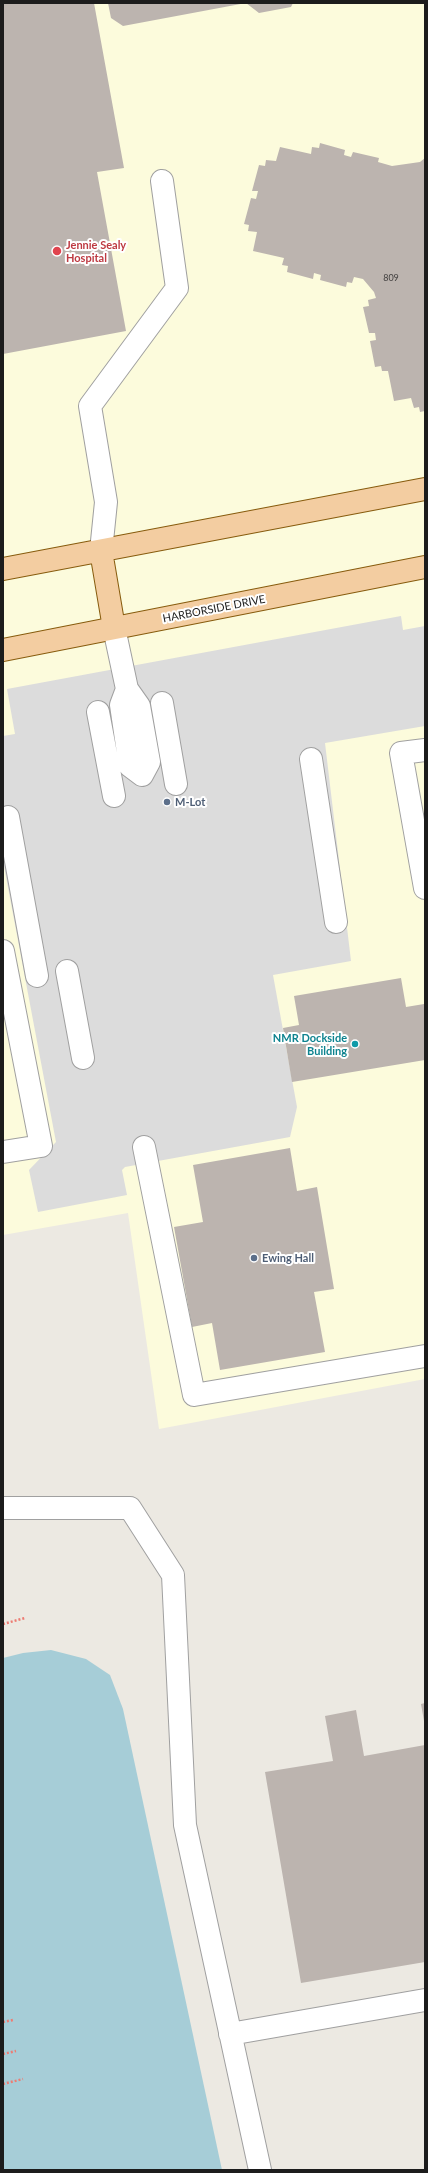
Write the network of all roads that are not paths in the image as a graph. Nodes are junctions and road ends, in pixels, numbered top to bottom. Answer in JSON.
{"nodes":[{"id":1,"x":162,"y":181,"type":"dead end"},
{"id":2,"x":425,"y":489,"type":"edge"},
{"id":3,"x":101,"y":551,"type":"junction"},
{"id":4,"x":425,"y":568,"type":"edge"},
{"id":5,"x":3,"y":569,"type":"edge"},
{"id":6,"x":114,"y":628,"type":"junction"},
{"id":7,"x":3,"y":650,"type":"edge"},
{"id":8,"x":127,"y":689,"type":"dead end"},
{"id":9,"x":162,"y":703,"type":"dead end"},
{"id":10,"x":98,"y":712,"type":"dead end"},
{"id":11,"x":425,"y":750,"type":"edge"},
{"id":12,"x":311,"y":758,"type":"dead end"},
{"id":13,"x":176,"y":784,"type":"dead end"},
{"id":14,"x":114,"y":796,"type":"dead end"},
{"id":15,"x":8,"y":817,"type":"dead end"},
{"id":16,"x":425,"y":888,"type":"edge"},
{"id":17,"x":336,"y":922,"type":"dead end"},
{"id":18,"x":3,"y":951,"type":"edge"},
{"id":19,"x":66,"y":971,"type":"dead end"},
{"id":20,"x":37,"y":976,"type":"dead end"},
{"id":21,"x":83,"y":1058,"type":"dead end"},
{"id":22,"x":144,"y":1148,"type":"dead end"},
{"id":23,"x":3,"y":1152,"type":"edge"},
{"id":24,"x":425,"y":1356,"type":"edge"},
{"id":25,"x":3,"y":1508,"type":"edge"},
{"id":26,"x":425,"y":2000,"type":"edge"},
{"id":27,"x":230,"y":2034,"type":"junction"},
{"id":28,"x":260,"y":2170,"type":"edge"}],
"edges":[{"from":1,"to":3,"type":"street"},
{"from":2,"to":3,"type":"main road"},
{"from":3,"to":5,"type":"main road"},
{"from":3,"to":6,"type":"main road"},
{"from":4,"to":6,"type":"main road","name":"HARBORSIDE DRIVE"},
{"from":6,"to":7,"type":"main road","name":"HARBORSIDE DRIVE"},
{"from":6,"to":8,"type":"street"},
{"from":9,"to":13,"type":"street"},
{"from":10,"to":14,"type":"street"},
{"from":11,"to":16,"type":"street"},
{"from":12,"to":17,"type":"street"},
{"from":15,"to":20,"type":"street"},
{"from":18,"to":23,"type":"street"},
{"from":19,"to":21,"type":"street"},
{"from":22,"to":24,"type":"street"},
{"from":25,"to":27,"type":"street"},
{"from":26,"to":27,"type":"street"},
{"from":27,"to":28,"type":"street"}]}
